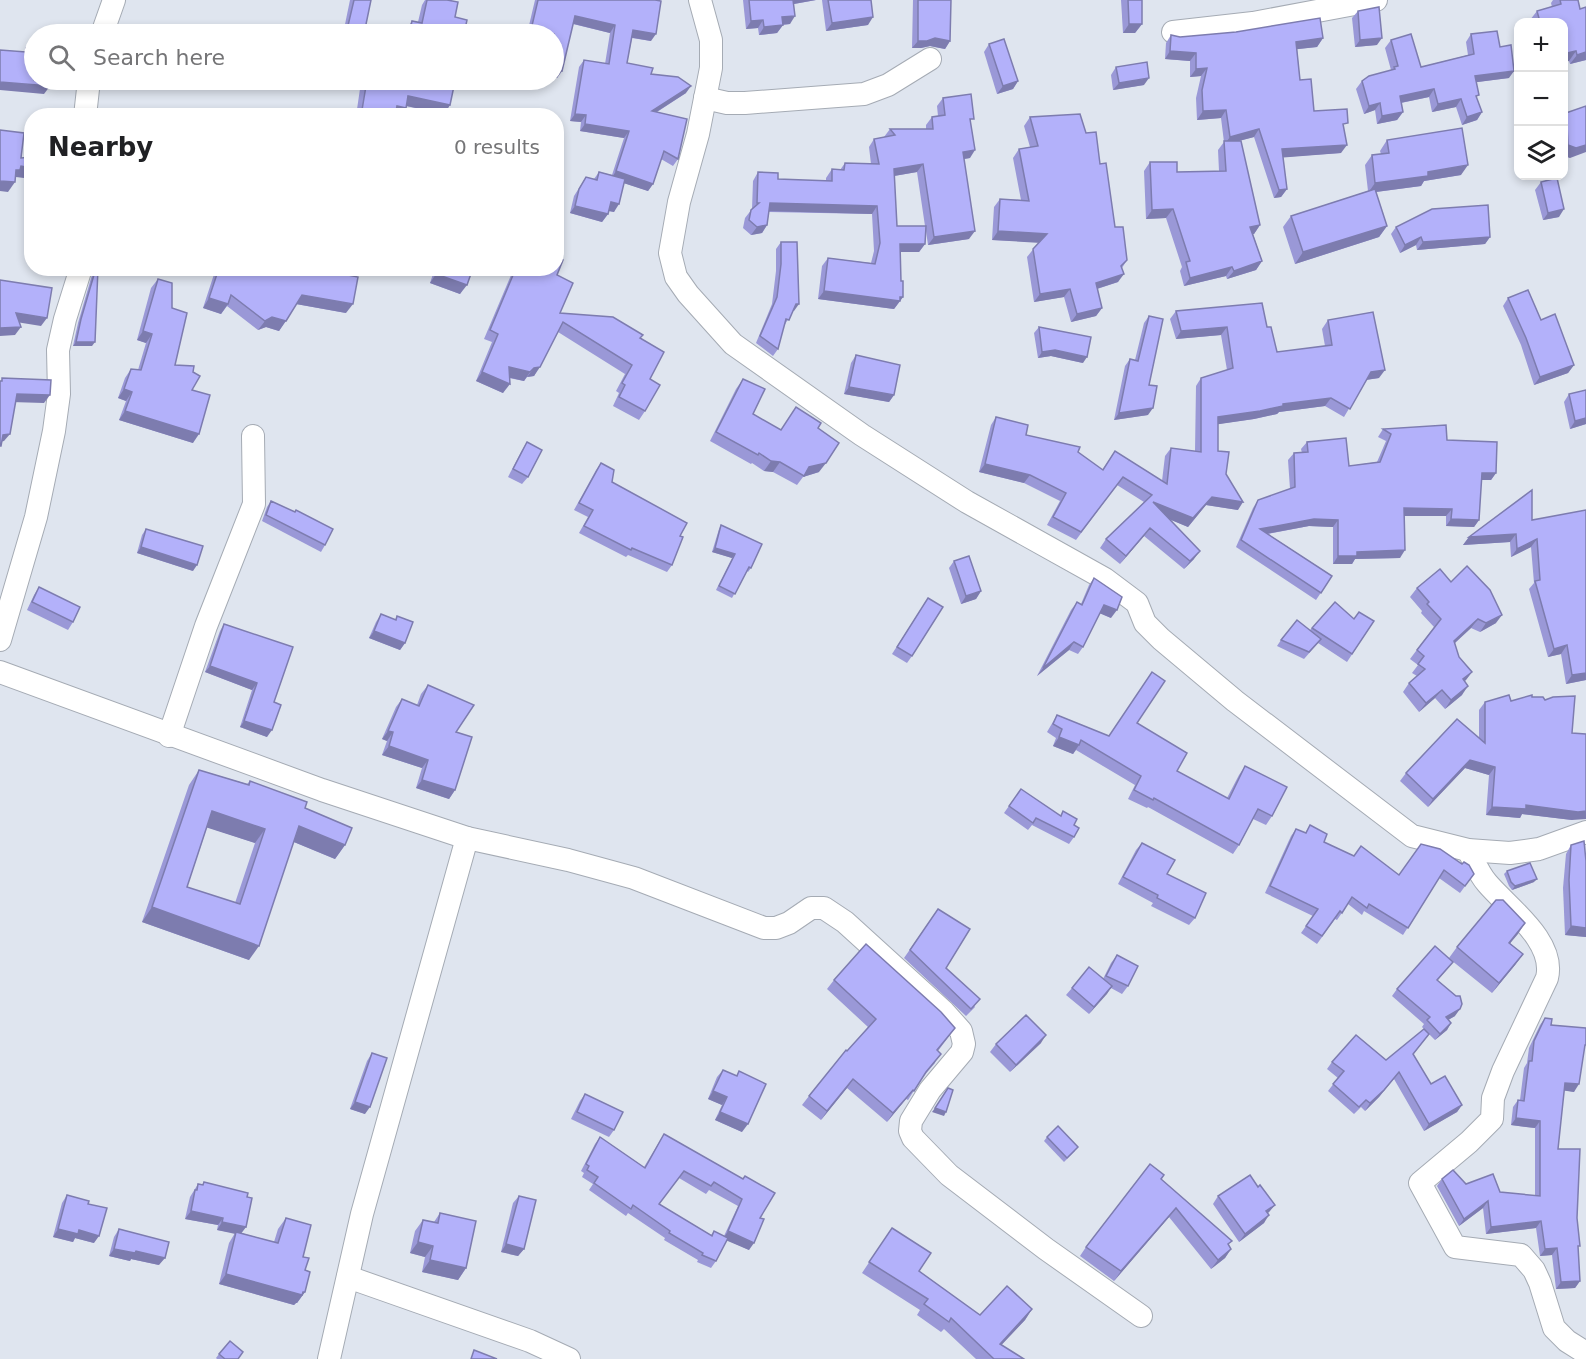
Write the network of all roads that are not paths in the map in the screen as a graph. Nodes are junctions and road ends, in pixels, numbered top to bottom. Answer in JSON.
{"nodes":[{"id":1,"x":114,"y":0,"type":"edge"},
{"id":2,"x":700,"y":0,"type":"edge"},
{"id":3,"x":1376,"y":0,"type":"edge"},
{"id":4,"x":106,"y":24,"type":"edge"},
{"id":5,"x":1173,"y":32,"type":"dead end"},
{"id":6,"x":930,"y":59,"type":"dead end"},
{"id":7,"x":88,"y":90,"type":"edge"},
{"id":8,"x":705,"y":98,"type":"junction"},
{"id":9,"x":85,"y":108,"type":"edge"},
{"id":10,"x":78,"y":276,"type":"edge"},
{"id":11,"x":253,"y":436,"type":"dead end"},
{"id":12,"x":0,"y":640,"type":"edge"},
{"id":13,"x":0,"y":672,"type":"edge"},
{"id":14,"x":170,"y":736,"type":"junction"},
{"id":15,"x":1586,"y":832,"type":"edge"},
{"id":16,"x":467,"y":838,"type":"junction"},
{"id":17,"x":1468,"y":850,"type":"junction"},
{"id":18,"x":348,"y":1277,"type":"junction"},
{"id":19,"x":1141,"y":1316,"type":"dead end"},
{"id":20,"x":1586,"y":1353,"type":"edge"},
{"id":21,"x":329,"y":1359,"type":"edge"},
{"id":22,"x":569,"y":1359,"type":"edge"}],
"edges":[{"from":1,"to":4,"type":"street"},
{"from":2,"to":8,"type":"street"},
{"from":3,"to":5,"type":"street"},
{"from":6,"to":8,"type":"street"},
{"from":7,"to":9,"type":"street"},
{"from":8,"to":17,"type":"street"},
{"from":10,"to":12,"type":"street"},
{"from":11,"to":14,"type":"street"},
{"from":13,"to":14,"type":"street"},
{"from":14,"to":16,"type":"street"},
{"from":15,"to":17,"type":"street"},
{"from":16,"to":18,"type":"street"},
{"from":16,"to":19,"type":"street"},
{"from":17,"to":20,"type":"street"},
{"from":18,"to":21,"type":"street"},
{"from":18,"to":22,"type":"street"}]}
